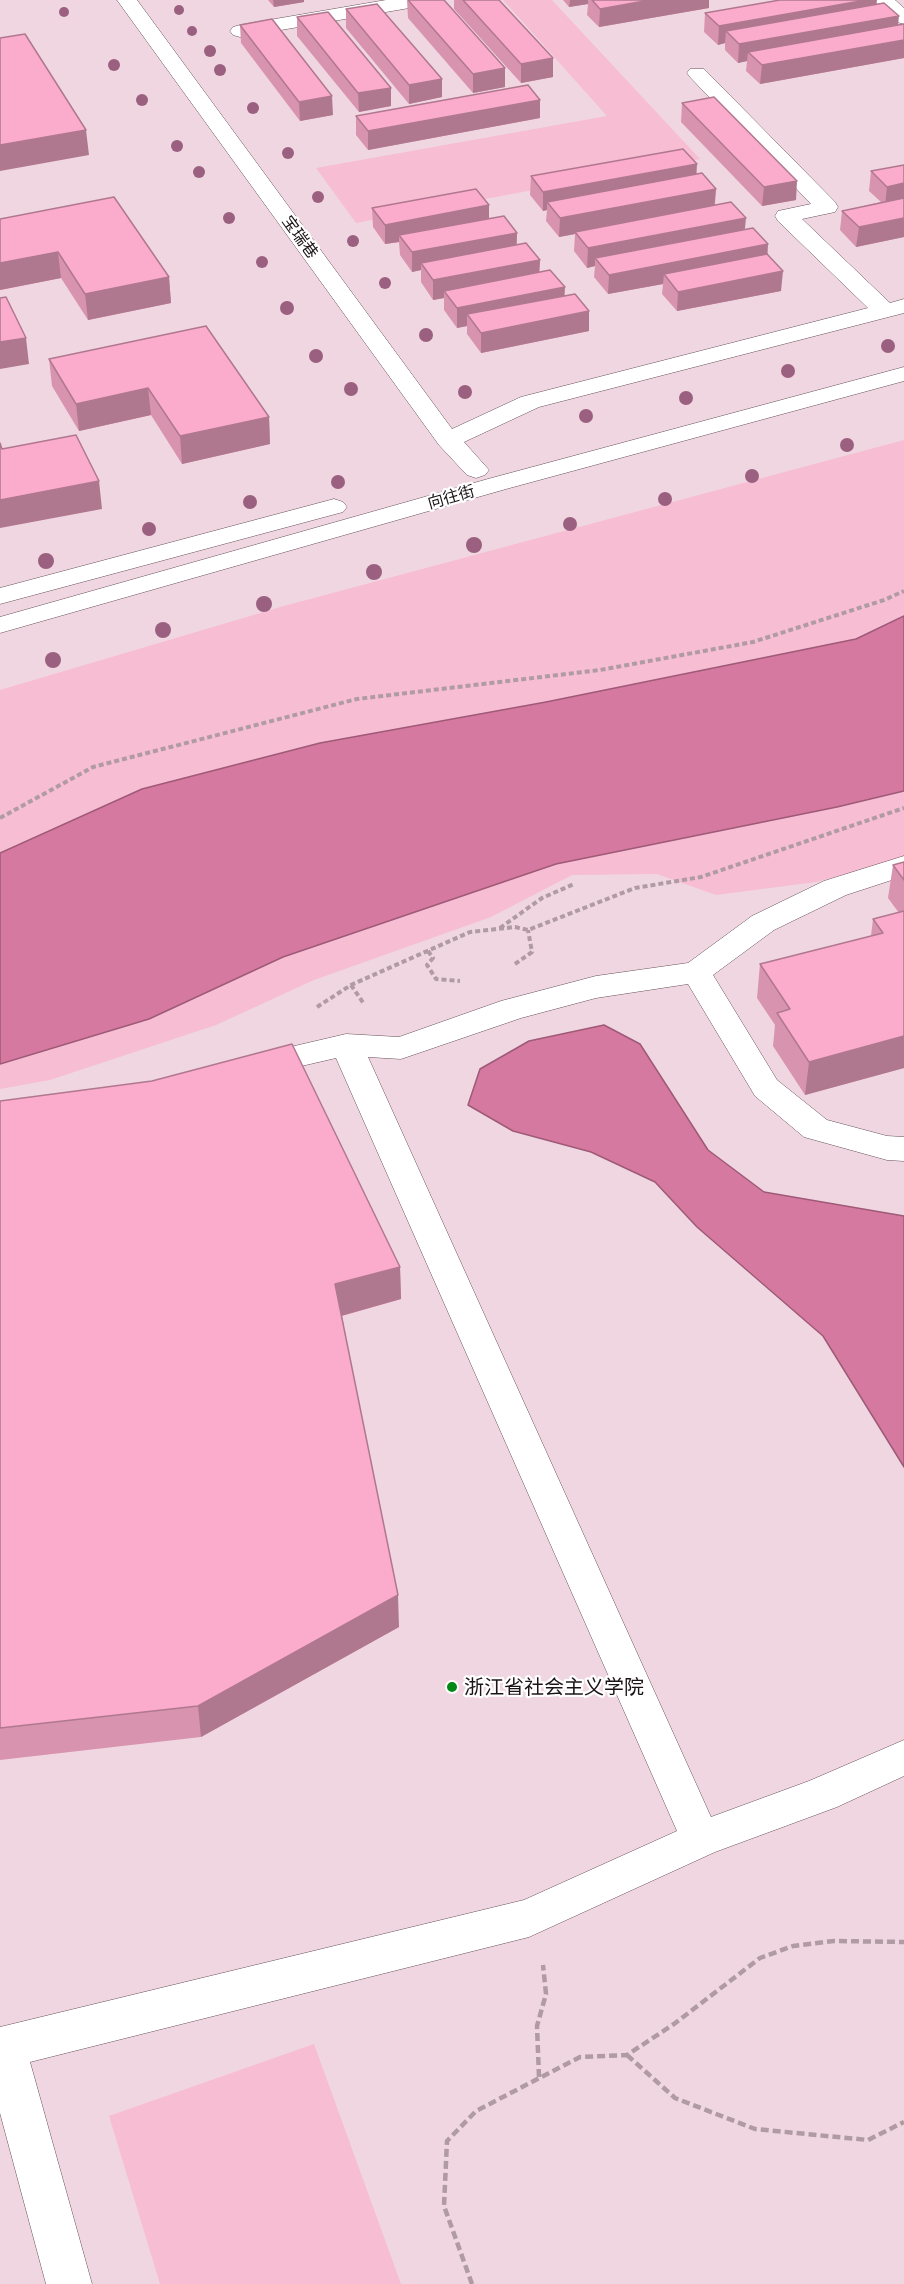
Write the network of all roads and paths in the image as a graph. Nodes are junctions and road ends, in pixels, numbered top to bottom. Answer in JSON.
{"nodes":[{"id":1,"x":127,"y":0,"type":"edge"},
{"id":2,"x":421,"y":0,"type":"edge"},
{"id":3,"x":883,"y":0,"type":"edge"},
{"id":4,"x":904,"y":18,"type":"edge"},
{"id":5,"x":240,"y":31,"type":"dead end"},
{"id":6,"x":697,"y":73,"type":"dead end"},
{"id":7,"x":894,"y":308,"type":"edge"},
{"id":8,"x":904,"y":356,"type":"edge"},
{"id":9,"x":904,"y":374,"type":"edge"},
{"id":10,"x":448,"y":440,"type":"junction"},
{"id":11,"x":476,"y":470,"type":"junction"},
{"id":12,"x":904,"y":591,"type":"edge"},
{"id":13,"x":0,"y":596,"type":"edge"},
{"id":14,"x":0,"y":625,"type":"edge"},
{"id":15,"x":904,"y":808,"type":"edge"},
{"id":16,"x":0,"y":818,"type":"edge"},
{"id":17,"x":904,"y":867,"type":"edge"},
{"id":18,"x":574,"y":884,"type":"dead end"},
{"id":19,"x":500,"y":928,"type":"junction"},
{"id":20,"x":528,"y":930,"type":"junction"},
{"id":21,"x":428,"y":951,"type":"junction"},
{"id":22,"x":512,"y":969,"type":"dead end"},
{"id":23,"x":696,"y":972,"type":"junction"},
{"id":24,"x":471,"y":981,"type":"dead end"},
{"id":25,"x":351,"y":985,"type":"junction"},
{"id":26,"x":363,"y":1002,"type":"dead end"},
{"id":27,"x":315,"y":1009,"type":"dead end"},
{"id":28,"x":346,"y":1045,"type":"junction"},
{"id":29,"x":231,"y":1071,"type":"edge"},
{"id":30,"x":904,"y":1149,"type":"edge"},
{"id":31,"x":904,"y":1757,"type":"edge"},
{"id":32,"x":701,"y":1839,"type":"junction"},
{"id":33,"x":529,"y":1918,"type":"junction"},
{"id":34,"x":904,"y":1942,"type":"edge"},
{"id":35,"x":2,"y":2047,"type":"edge"},
{"id":36,"x":627,"y":2055,"type":"junction"},
{"id":37,"x":539,"y":2077,"type":"junction"},
{"id":38,"x":904,"y":2122,"type":"edge"},
{"id":39,"x":69,"y":2284,"type":"edge"},
{"id":40,"x":472,"y":2284,"type":"edge"}],
"edges":[{"from":1,"to":10,"type":"street","name":"宝瑞巷"},
{"from":2,"to":5,"type":"street"},
{"from":3,"to":4,"type":"street"},
{"from":6,"to":7,"type":"street"},
{"from":7,"to":10,"type":"street"},
{"from":8,"to":11,"type":"street","name":"向往街"},
{"from":9,"to":14,"type":"street","name":"向往街"},
{"from":10,"to":11,"type":"street","name":"宝瑞巷"},
{"from":11,"to":13,"type":"street","name":"向往街"},
{"from":12,"to":16,"type":"path"},
{"from":15,"to":20,"type":"path"},
{"from":17,"to":23,"type":"street"},
{"from":18,"to":19,"type":"path"},
{"from":19,"to":20,"type":"path"},
{"from":19,"to":21,"type":"path"},
{"from":20,"to":22,"type":"path"},
{"from":21,"to":24,"type":"path"},
{"from":21,"to":25,"type":"path"},
{"from":23,"to":28,"type":"street"},
{"from":23,"to":30,"type":"street"},
{"from":25,"to":26,"type":"path"},
{"from":25,"to":27,"type":"path"},
{"from":28,"to":29,"type":"street"},
{"from":28,"to":32,"type":"street"},
{"from":31,"to":32,"type":"street"},
{"from":32,"to":33,"type":"street"},
{"from":33,"to":35,"type":"street"},
{"from":33,"to":37,"type":"path"},
{"from":34,"to":36,"type":"path"},
{"from":35,"to":39,"type":"street"},
{"from":36,"to":37,"type":"path"},
{"from":36,"to":38,"type":"path"},
{"from":37,"to":40,"type":"path"}]}
